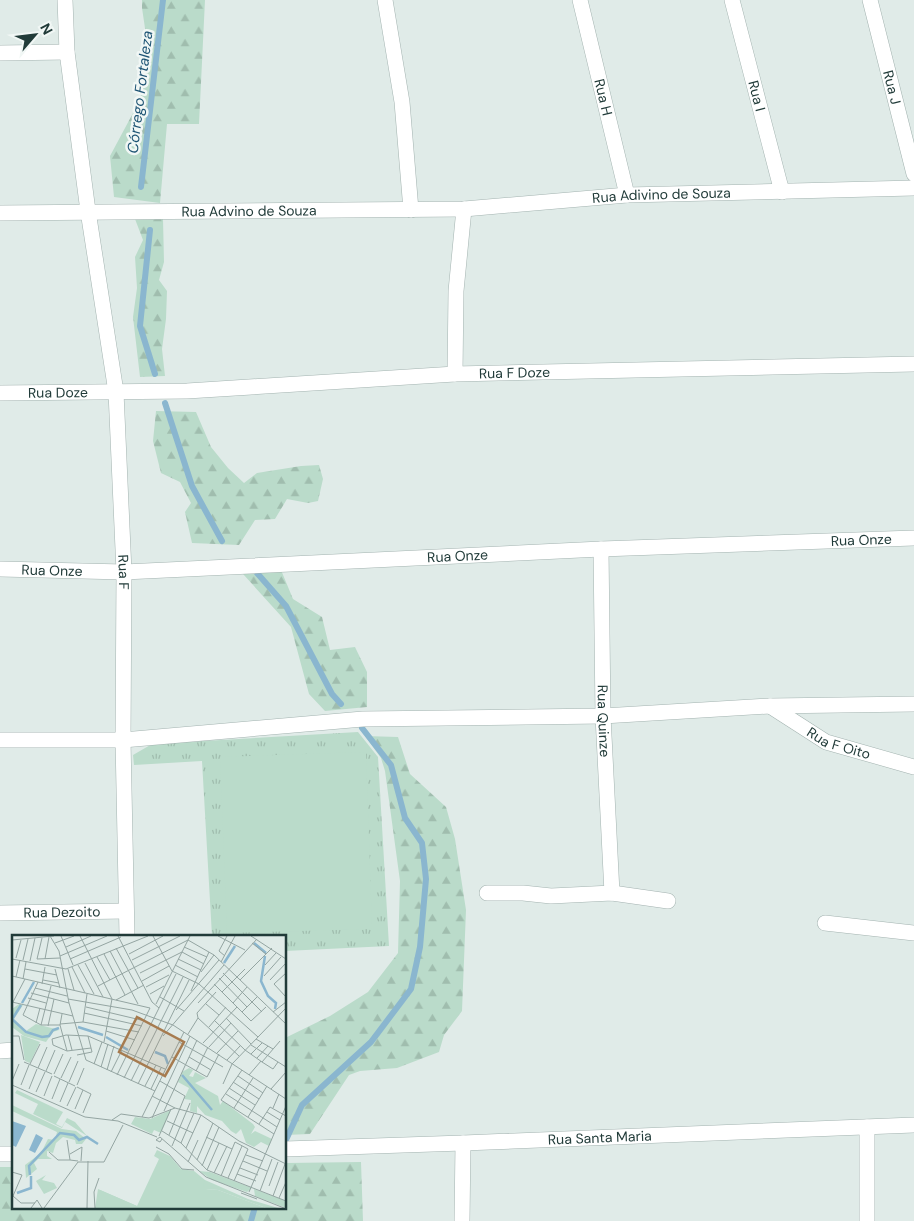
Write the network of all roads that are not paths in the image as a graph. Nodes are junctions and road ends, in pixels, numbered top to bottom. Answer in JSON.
{"nodes":[{"id":1,"x":66,"y":0,"type":"edge"},
{"id":2,"x":385,"y":0,"type":"edge"},
{"id":3,"x":580,"y":0,"type":"edge"},
{"id":4,"x":732,"y":0,"type":"edge"},
{"id":5,"x":870,"y":0,"type":"edge"},
{"id":6,"x":67,"y":52,"type":"junction"},
{"id":7,"x":0,"y":53,"type":"edge"},
{"id":8,"x":914,"y":174,"type":"edge"},
{"id":9,"x":914,"y":188,"type":"edge"},
{"id":10,"x":782,"y":192,"type":"junction"},
{"id":11,"x":627,"y":195,"type":"junction"},
{"id":12,"x":464,"y":209,"type":"junction"},
{"id":13,"x":411,"y":210,"type":"junction"},
{"id":14,"x":88,"y":212,"type":"junction"},
{"id":15,"x":0,"y":213,"type":"edge"},
{"id":16,"x":914,"y":364,"type":"edge"},
{"id":17,"x":455,"y":374,"type":"junction"},
{"id":18,"x":116,"y":392,"type":"junction"},
{"id":19,"x":0,"y":393,"type":"edge"},
{"id":20,"x":914,"y":538,"type":"edge"},
{"id":21,"x":601,"y":549,"type":"junction"},
{"id":22,"x":0,"y":569,"type":"edge"},
{"id":23,"x":124,"y":572,"type":"junction"},
{"id":24,"x":914,"y":704,"type":"edge"},
{"id":25,"x":770,"y":706,"type":"junction"},
{"id":26,"x":603,"y":716,"type":"junction"},
{"id":27,"x":0,"y":740,"type":"edge"},
{"id":28,"x":123,"y":740,"type":"junction"},
{"id":29,"x":914,"y":767,"type":"edge"},
{"id":30,"x":612,"y":893,"type":"junction"},
{"id":31,"x":488,"y":894,"type":"dead end"},
{"id":32,"x":668,"y":901,"type":"dead end"},
{"id":33,"x":126,"y":911,"type":"junction"},
{"id":34,"x":0,"y":913,"type":"edge"},
{"id":35,"x":825,"y":923,"type":"dead end"},
{"id":36,"x":914,"y":933,"type":"edge"},
{"id":37,"x":127,"y":935,"type":"edge"},
{"id":38,"x":914,"y":1126,"type":"edge"},
{"id":39,"x":867,"y":1127,"type":"junction"},
{"id":40,"x":462,"y":1144,"type":"junction"},
{"id":41,"x":286,"y":1148,"type":"edge"},
{"id":42,"x":462,"y":1221,"type":"edge"},
{"id":43,"x":867,"y":1221,"type":"edge"}],
"edges":[{"from":1,"to":6,"type":"street","name":"Rua F"},
{"from":2,"to":13,"type":"street"},
{"from":3,"to":11,"type":"street","name":"Rua H"},
{"from":4,"to":10,"type":"street","name":"Rua I"},
{"from":5,"to":8,"type":"street","name":"Rua J"},
{"from":6,"to":7,"type":"street"},
{"from":6,"to":14,"type":"street","name":"Rua F"},
{"from":9,"to":10,"type":"street","name":"Rua Adivino de Souza"},
{"from":10,"to":11,"type":"street","name":"Rua Adivino de Souza"},
{"from":11,"to":12,"type":"street","name":"Rua Adivino de Souza"},
{"from":12,"to":13,"type":"street","name":"Rua Adivino de Souza"},
{"from":12,"to":17,"type":"street"},
{"from":13,"to":14,"type":"street","name":"Rua Advino de Souza"},
{"from":14,"to":15,"type":"street","name":"Rua Advino de Souza"},
{"from":14,"to":18,"type":"street","name":"Rua F"},
{"from":16,"to":17,"type":"street","name":"Rua F Doze"},
{"from":17,"to":18,"type":"street","name":"Rua F Doze"},
{"from":18,"to":19,"type":"street","name":"Rua Doze"},
{"from":18,"to":23,"type":"street","name":"Rua F"},
{"from":20,"to":21,"type":"street","name":"Rua Onze"},
{"from":21,"to":23,"type":"street","name":"Rua Onze"},
{"from":21,"to":26,"type":"street","name":"Rua Quinze"},
{"from":22,"to":23,"type":"street","name":"Rua Onze"},
{"from":23,"to":28,"type":"street","name":"Rua F"},
{"from":24,"to":25,"type":"street"},
{"from":25,"to":26,"type":"street"},
{"from":25,"to":29,"type":"street","name":"Rua F Oito"},
{"from":26,"to":28,"type":"street"},
{"from":26,"to":30,"type":"street","name":"Rua Quinze"},
{"from":27,"to":28,"type":"street"},
{"from":28,"to":33,"type":"street","name":"Rua F"},
{"from":30,"to":31,"type":"street"},
{"from":30,"to":32,"type":"street"},
{"from":33,"to":34,"type":"street","name":"Rua Dezoito"},
{"from":33,"to":37,"type":"street","name":"Rua F"},
{"from":35,"to":36,"type":"street"},
{"from":38,"to":39,"type":"street","name":"Rua Santa Maria"},
{"from":39,"to":40,"type":"street","name":"Rua Santa Maria"},
{"from":39,"to":43,"type":"street"},
{"from":40,"to":41,"type":"street","name":"Rua Santa Maria"},
{"from":40,"to":42,"type":"street"}]}
